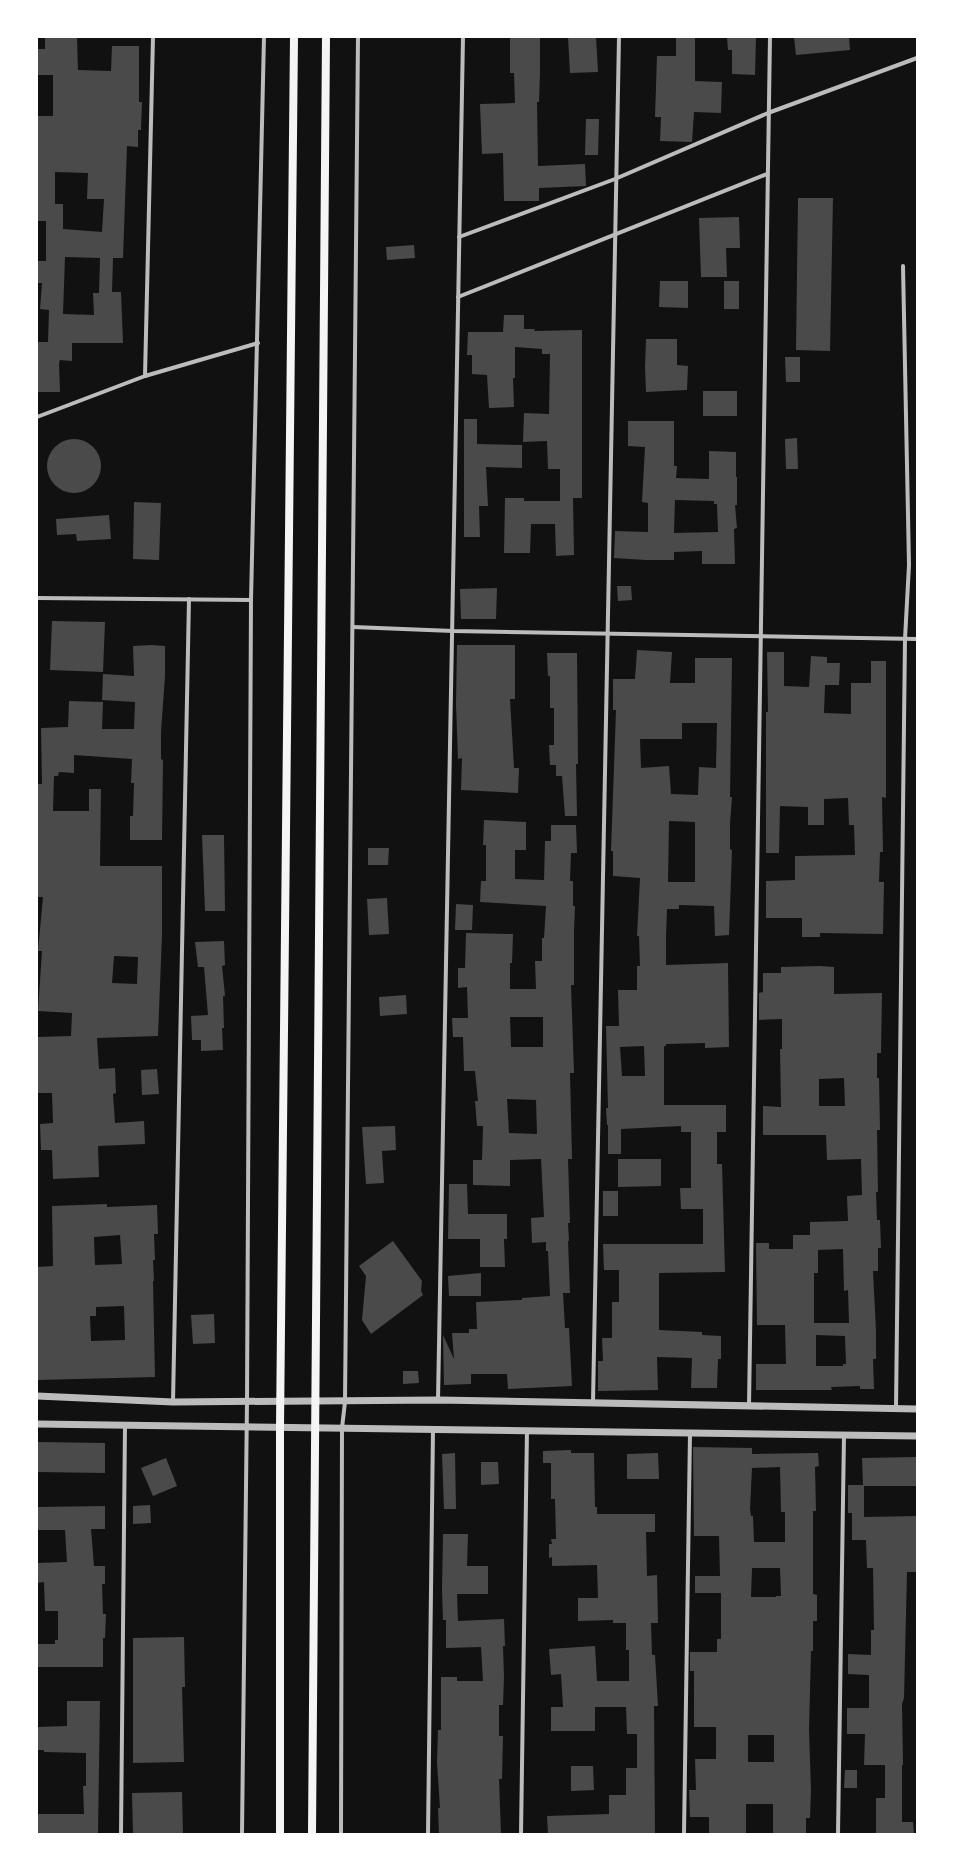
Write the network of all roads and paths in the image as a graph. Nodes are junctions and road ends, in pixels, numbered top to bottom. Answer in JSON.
{"nodes":[{"id":1,"x":154,"y":37,"type":"edge"},
{"id":2,"x":264,"y":37,"type":"edge"},
{"id":3,"x":294,"y":37,"type":"edge"},
{"id":4,"x":326,"y":37,"type":"edge"},
{"id":5,"x":358,"y":37,"type":"edge"},
{"id":6,"x":463,"y":37,"type":"edge"},
{"id":7,"x":618,"y":37,"type":"edge"},
{"id":8,"x":770,"y":37,"type":"edge"},
{"id":9,"x":917,"y":58,"type":"edge"},
{"id":10,"x":768,"y":113,"type":"junction"},
{"id":11,"x":767,"y":174,"type":"junction"},
{"id":12,"x":615,"y":179,"type":"junction"},
{"id":13,"x":614,"y":235,"type":"junction"},
{"id":14,"x":459,"y":237,"type":"junction"},
{"id":15,"x":903,"y":266,"type":"dead end"},
{"id":16,"x":458,"y":297,"type":"junction"},
{"id":17,"x":258,"y":343,"type":"junction"},
{"id":18,"x":145,"y":376,"type":"junction"},
{"id":19,"x":37,"y":417,"type":"edge"},
{"id":20,"x":37,"y":598,"type":"edge"},
{"id":21,"x":189,"y":599,"type":"junction"},
{"id":22,"x":251,"y":600,"type":"junction"},
{"id":23,"x":353,"y":628,"type":"junction"},
{"id":24,"x":453,"y":631,"type":"junction"},
{"id":25,"x":607,"y":634,"type":"junction"},
{"id":26,"x":761,"y":636,"type":"junction"},
{"id":27,"x":905,"y":639,"type":"junction"},
{"id":28,"x":917,"y":639,"type":"edge"},
{"id":29,"x":37,"y":1396,"type":"edge"},
{"id":30,"x":438,"y":1400,"type":"junction"},
{"id":31,"x":247,"y":1401,"type":"junction"},
{"id":32,"x":281,"y":1401,"type":"junction"},
{"id":33,"x":316,"y":1401,"type":"junction"},
{"id":34,"x":173,"y":1402,"type":"junction"},
{"id":35,"x":344,"y":1402,"type":"junction"},
{"id":36,"x":593,"y":1402,"type":"junction"},
{"id":37,"x":749,"y":1406,"type":"junction"},
{"id":38,"x":896,"y":1408,"type":"junction"},
{"id":39,"x":917,"y":1409,"type":"edge"},
{"id":40,"x":37,"y":1424,"type":"edge"},
{"id":41,"x":125,"y":1425,"type":"junction"},
{"id":42,"x":247,"y":1426,"type":"junction"},
{"id":43,"x":280,"y":1427,"type":"junction"},
{"id":44,"x":315,"y":1427,"type":"junction"},
{"id":45,"x":342,"y":1428,"type":"junction"},
{"id":46,"x":433,"y":1429,"type":"junction"},
{"id":47,"x":527,"y":1430,"type":"junction"},
{"id":48,"x":690,"y":1433,"type":"junction"},
{"id":49,"x":844,"y":1435,"type":"junction"},
{"id":50,"x":917,"y":1436,"type":"edge"},
{"id":51,"x":121,"y":1834,"type":"edge"},
{"id":52,"x":242,"y":1834,"type":"edge"},
{"id":53,"x":280,"y":1834,"type":"edge"},
{"id":54,"x":312,"y":1834,"type":"edge"},
{"id":55,"x":341,"y":1834,"type":"edge"},
{"id":56,"x":428,"y":1834,"type":"edge"},
{"id":57,"x":521,"y":1834,"type":"edge"},
{"id":58,"x":684,"y":1834,"type":"edge"},
{"id":59,"x":838,"y":1834,"type":"edge"}],
"edges":[{"from":1,"to":18,"type":"street"},
{"from":2,"to":17,"type":"street"},
{"from":3,"to":32,"type":"main road"},
{"from":4,"to":33,"type":"main road"},
{"from":5,"to":23,"type":"street"},
{"from":6,"to":14,"type":"street"},
{"from":7,"to":12,"type":"street"},
{"from":8,"to":10,"type":"street"},
{"from":9,"to":10,"type":"street"},
{"from":10,"to":11,"type":"street"},
{"from":10,"to":12,"type":"street"},
{"from":11,"to":13,"type":"street"},
{"from":11,"to":26,"type":"street"},
{"from":12,"to":13,"type":"street"},
{"from":12,"to":14,"type":"street"},
{"from":13,"to":16,"type":"street"},
{"from":13,"to":25,"type":"street"},
{"from":14,"to":16,"type":"street"},
{"from":15,"to":27,"type":"street"},
{"from":16,"to":24,"type":"street"},
{"from":17,"to":18,"type":"street"},
{"from":17,"to":22,"type":"street"},
{"from":18,"to":19,"type":"street"},
{"from":20,"to":21,"type":"street"},
{"from":21,"to":22,"type":"street"},
{"from":21,"to":34,"type":"street"},
{"from":22,"to":31,"type":"street"},
{"from":23,"to":24,"type":"street"},
{"from":23,"to":35,"type":"street"},
{"from":24,"to":25,"type":"street"},
{"from":24,"to":30,"type":"street"},
{"from":25,"to":26,"type":"street"},
{"from":25,"to":36,"type":"street"},
{"from":26,"to":27,"type":"street"},
{"from":26,"to":37,"type":"street"},
{"from":27,"to":28,"type":"street"},
{"from":27,"to":38,"type":"street"},
{"from":29,"to":34,"type":"street"},
{"from":30,"to":35,"type":"street"},
{"from":30,"to":36,"type":"street"},
{"from":31,"to":32,"type":"street"},
{"from":31,"to":34,"type":"street"},
{"from":31,"to":42,"type":"street"},
{"from":32,"to":33,"type":"street"},
{"from":32,"to":43,"type":"main road"},
{"from":33,"to":35,"type":"street"},
{"from":33,"to":44,"type":"main road"},
{"from":35,"to":45,"type":"street"},
{"from":36,"to":37,"type":"street"},
{"from":37,"to":38,"type":"street"},
{"from":38,"to":39,"type":"street"},
{"from":40,"to":41,"type":"street"},
{"from":41,"to":42,"type":"street"},
{"from":41,"to":51,"type":"street"},
{"from":42,"to":43,"type":"street"},
{"from":42,"to":52,"type":"street"},
{"from":43,"to":44,"type":"street"},
{"from":43,"to":53,"type":"main road"},
{"from":44,"to":45,"type":"street"},
{"from":44,"to":54,"type":"main road"},
{"from":45,"to":46,"type":"street"},
{"from":45,"to":55,"type":"street"},
{"from":46,"to":47,"type":"street"},
{"from":46,"to":56,"type":"street"},
{"from":47,"to":48,"type":"street"},
{"from":47,"to":57,"type":"street"},
{"from":48,"to":49,"type":"street"},
{"from":48,"to":58,"type":"street"},
{"from":49,"to":50,"type":"street"},
{"from":49,"to":59,"type":"street"}]}
